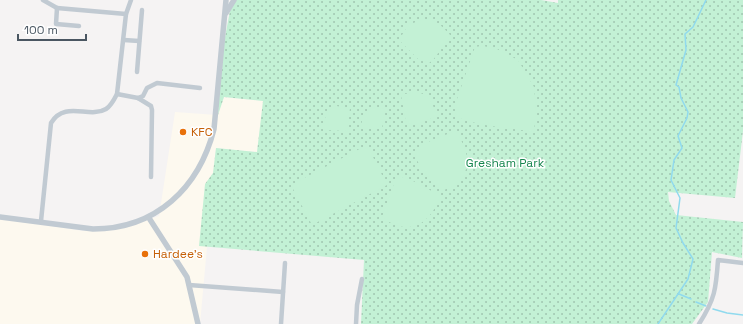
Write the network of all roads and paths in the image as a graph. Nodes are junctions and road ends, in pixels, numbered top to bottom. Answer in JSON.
{"nodes":[{"id":1,"x":43,"y":0,"type":"edge"},
{"id":2,"x":131,"y":0,"type":"edge"},
{"id":3,"x":226,"y":0,"type":"edge"},
{"id":4,"x":234,"y":0,"type":"edge"},
{"id":5,"x":57,"y":8,"type":"junction"},
{"id":6,"x":142,"y":10,"type":"dead end"},
{"id":7,"x":126,"y":14,"type":"junction"},
{"id":8,"x":224,"y":15,"type":"junction"},
{"id":9,"x":79,"y":26,"type":"dead end"},
{"id":10,"x":124,"y":40,"type":"junction"},
{"id":11,"x":139,"y":41,"type":"junction"},
{"id":12,"x":137,"y":72,"type":"dead end"},
{"id":13,"x":200,"y":88,"type":"dead end"},
{"id":14,"x":117,"y":94,"type":"junction"},
{"id":15,"x":138,"y":98,"type":"junction"},
{"id":16,"x":151,"y":177,"type":"dead end"},
{"id":17,"x":0,"y":217,"type":"edge"},
{"id":18,"x":149,"y":218,"type":"junction"},
{"id":19,"x":41,"y":221,"type":"junction"},
{"id":20,"x":285,"y":263,"type":"dead end"},
{"id":21,"x":743,"y":263,"type":"edge"},
{"id":22,"x":362,"y":279,"type":"dead end"},
{"id":23,"x":189,"y":285,"type":"junction"},
{"id":24,"x":283,"y":292,"type":"junction"},
{"id":25,"x":198,"y":324,"type":"edge"},
{"id":26,"x":281,"y":324,"type":"edge"},
{"id":27,"x":356,"y":324,"type":"edge"},
{"id":28,"x":699,"y":324,"type":"edge"}],
"edges":[{"from":1,"to":5,"type":"street"},
{"from":2,"to":7,"type":"street"},
{"from":3,"to":8,"type":"street"},
{"from":4,"to":8,"type":"street"},
{"from":5,"to":7,"type":"street"},
{"from":5,"to":9,"type":"street"},
{"from":6,"to":11,"type":"street"},
{"from":7,"to":10,"type":"street"},
{"from":8,"to":18,"type":"street"},
{"from":10,"to":11,"type":"street"},
{"from":10,"to":14,"type":"street"},
{"from":11,"to":12,"type":"street"},
{"from":13,"to":15,"type":"street"},
{"from":14,"to":15,"type":"street"},
{"from":14,"to":19,"type":"street"},
{"from":15,"to":16,"type":"street"},
{"from":17,"to":19,"type":"street"},
{"from":18,"to":19,"type":"street"},
{"from":18,"to":23,"type":"street"},
{"from":20,"to":24,"type":"street"},
{"from":21,"to":28,"type":"street"},
{"from":22,"to":27,"type":"street"},
{"from":23,"to":24,"type":"street"},
{"from":23,"to":25,"type":"street"},
{"from":24,"to":26,"type":"street"}]}
